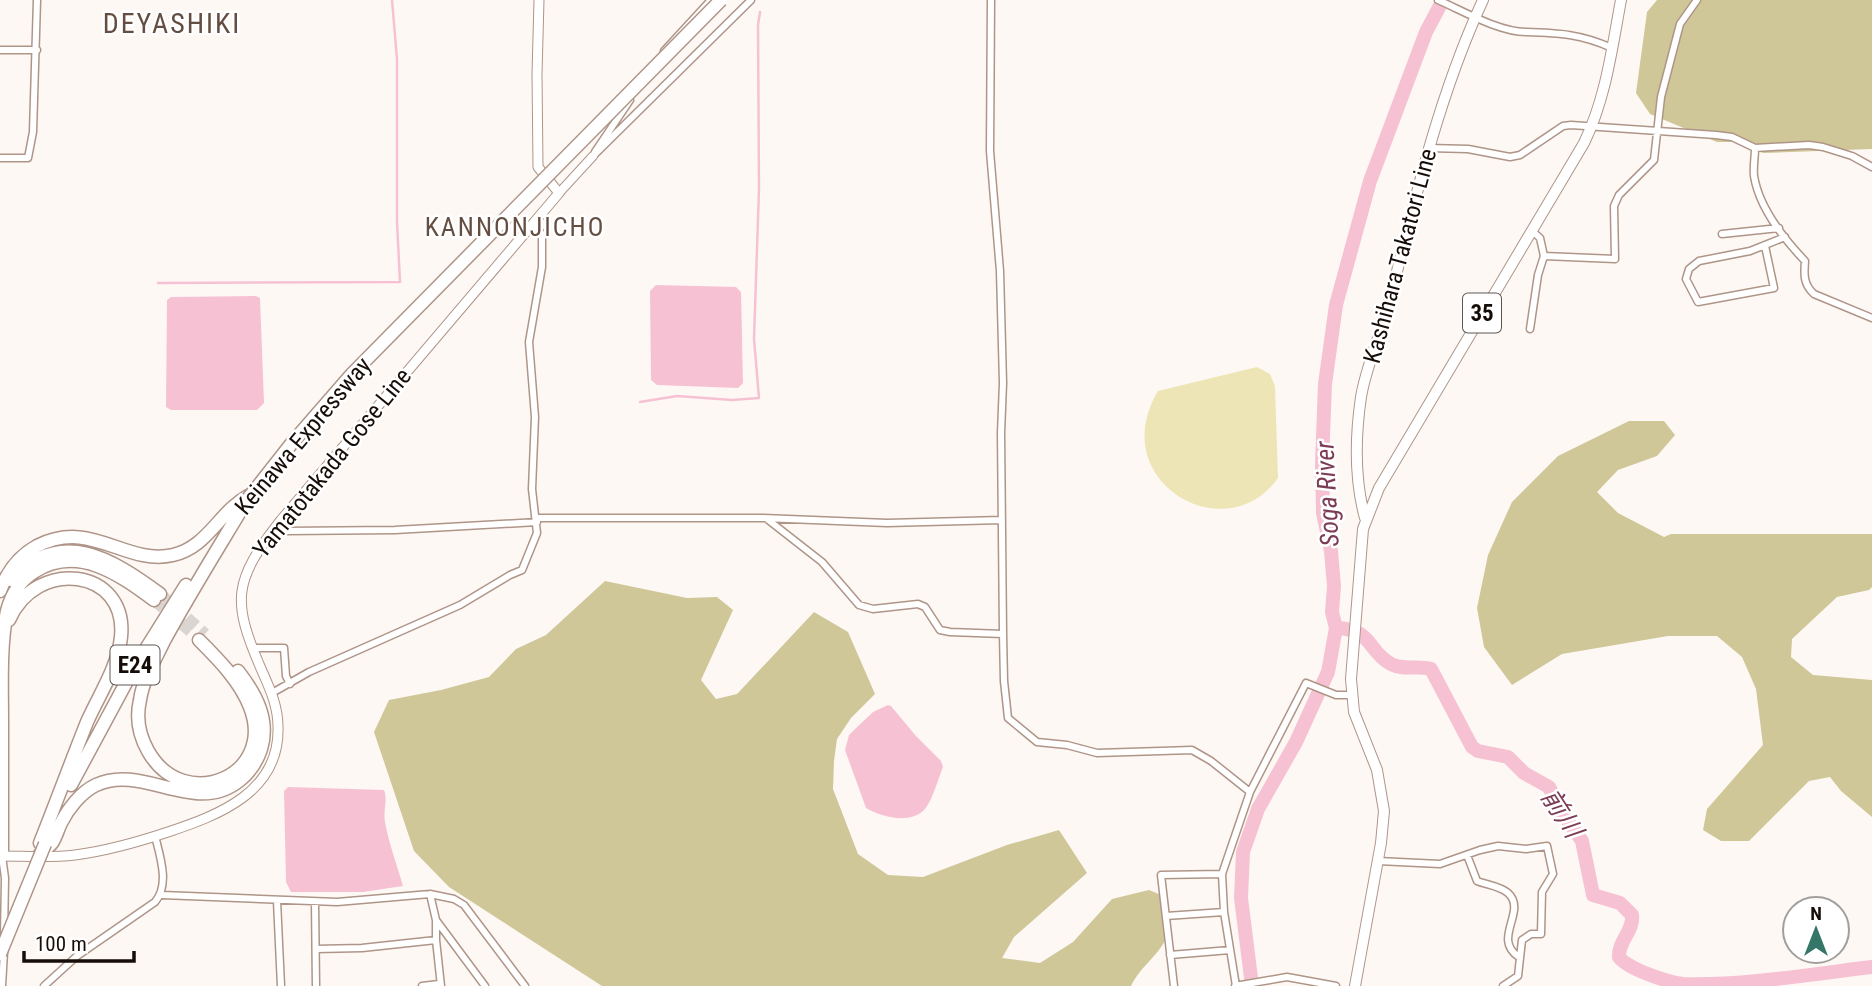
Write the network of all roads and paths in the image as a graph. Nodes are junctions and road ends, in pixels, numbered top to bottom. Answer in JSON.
{"nodes":[{"id":1,"x":37,"y":0,"type":"edge"},
{"id":2,"x":539,"y":0,"type":"edge"},
{"id":3,"x":711,"y":0,"type":"edge"},
{"id":4,"x":721,"y":0,"type":"edge"},
{"id":5,"x":751,"y":0,"type":"edge"},
{"id":6,"x":991,"y":0,"type":"edge"},
{"id":7,"x":1438,"y":0,"type":"edge"},
{"id":8,"x":1483,"y":0,"type":"edge"},
{"id":9,"x":1621,"y":0,"type":"edge"},
{"id":10,"x":1697,"y":0,"type":"edge"},
{"id":11,"x":1476,"y":16,"type":"junction"},
{"id":12,"x":1612,"y":47,"type":"junction"},
{"id":13,"x":0,"y":50,"type":"edge"},
{"id":14,"x":37,"y":50,"type":"junction"},
{"id":15,"x":1592,"y":127,"type":"junction"},
{"id":16,"x":1657,"y":132,"type":"junction"},
{"id":17,"x":1428,"y":148,"type":"junction"},
{"id":18,"x":1755,"y":148,"type":"junction"},
{"id":19,"x":593,"y":156,"type":"junction"},
{"id":20,"x":0,"y":158,"type":"edge"},
{"id":21,"x":1872,"y":167,"type":"edge"},
{"id":22,"x":559,"y":193,"type":"junction"},
{"id":23,"x":532,"y":223,"type":"junction"},
{"id":24,"x":1779,"y":228,"type":"junction"},
{"id":25,"x":1531,"y":230,"type":"junction"},
{"id":26,"x":1723,"y":234,"type":"dead end"},
{"id":27,"x":1785,"y":237,"type":"junction"},
{"id":28,"x":1765,"y":246,"type":"junction"},
{"id":29,"x":1544,"y":256,"type":"junction"},
{"id":30,"x":1872,"y":318,"type":"edge"},
{"id":31,"x":1530,"y":329,"type":"dead end"},
{"id":32,"x":247,"y":497,"type":"junction"},
{"id":33,"x":1365,"y":518,"type":"junction"},
{"id":34,"x":767,"y":519,"type":"junction"},
{"id":35,"x":281,"y":520,"type":"junction"},
{"id":36,"x":537,"y":520,"type":"junction"},
{"id":37,"x":1002,"y":520,"type":"junction"},
{"id":38,"x":0,"y":591,"type":"edge"},
{"id":39,"x":0,"y":598,"type":"edge"},
{"id":40,"x":1003,"y":634,"type":"junction"},
{"id":41,"x":2,"y":648,"type":"junction"},
{"id":42,"x":252,"y":648,"type":"junction"},
{"id":43,"x":290,"y":684,"type":"junction"},
{"id":44,"x":272,"y":693,"type":"junction"},
{"id":45,"x":1352,"y":695,"type":"junction"},
{"id":46,"x":1250,"y":792,"type":"junction"},
{"id":47,"x":155,"y":836,"type":"junction"},
{"id":48,"x":44,"y":846,"type":"junction"},
{"id":49,"x":1467,"y":855,"type":"junction"},
{"id":50,"x":1,"y":856,"type":"edge"},
{"id":51,"x":1378,"y":860,"type":"junction"},
{"id":52,"x":1222,"y":874,"type":"junction"},
{"id":53,"x":430,"y":894,"type":"junction"},
{"id":54,"x":162,"y":895,"type":"junction"},
{"id":55,"x":277,"y":901,"type":"junction"},
{"id":56,"x":315,"y":902,"type":"junction"},
{"id":57,"x":1224,"y":912,"type":"junction"},
{"id":58,"x":1166,"y":916,"type":"junction"},
{"id":59,"x":436,"y":920,"type":"junction"},
{"id":60,"x":436,"y":940,"type":"junction"},
{"id":61,"x":316,"y":949,"type":"junction"},
{"id":62,"x":1230,"y":950,"type":"junction"},
{"id":63,"x":0,"y":954,"type":"edge"},
{"id":64,"x":1170,"y":955,"type":"junction"},
{"id":65,"x":1519,"y":957,"type":"junction"},
{"id":66,"x":440,"y":985,"type":"edge"},
{"id":67,"x":2,"y":986,"type":"edge"},
{"id":68,"x":44,"y":986,"type":"edge"},
{"id":69,"x":281,"y":986,"type":"edge"},
{"id":70,"x":316,"y":986,"type":"edge"},
{"id":71,"x":422,"y":986,"type":"edge"},
{"id":72,"x":485,"y":986,"type":"edge"},
{"id":73,"x":525,"y":986,"type":"edge"},
{"id":74,"x":1174,"y":986,"type":"edge"},
{"id":75,"x":1237,"y":986,"type":"edge"},
{"id":76,"x":1336,"y":986,"type":"edge"},
{"id":77,"x":1355,"y":986,"type":"edge"},
{"id":78,"x":1503,"y":986,"type":"edge"}],
"edges":[{"from":1,"to":14,"type":"street"},
{"from":2,"to":22,"type":"main road"},
{"from":3,"to":19,"type":"street"},
{"from":4,"to":32,"type":"highway","name":"Keinawa Expressway","number":"E24","bridge":true},
{"from":5,"to":19,"type":"street"},
{"from":6,"to":37,"type":"street"},
{"from":7,"to":11,"type":"street"},
{"from":8,"to":11,"type":"main road","name":"Kashihara Takatori Line","number":"35"},
{"from":9,"to":12,"type":"main road","name":"Kashihara Takatori Line","number":"35"},
{"from":10,"to":16,"type":"street"},
{"from":11,"to":12,"type":"street"},
{"from":11,"to":17,"type":"main road","name":"Kashihara Takatori Line","number":"35"},
{"from":12,"to":15,"type":"main road","name":"Kashihara Takatori Line","number":"35"},
{"from":13,"to":14,"type":"street"},
{"from":14,"to":20,"type":"street"},
{"from":15,"to":16,"type":"street"},
{"from":15,"to":17,"type":"street"},
{"from":15,"to":25,"type":"main road","name":"Kashihara Takatori Line","number":"35"},
{"from":16,"to":18,"type":"street"},
{"from":16,"to":29,"type":"street"},
{"from":17,"to":33,"type":"main road","name":"Kashihara Takatori Line","number":"35"},
{"from":18,"to":21,"type":"street"},
{"from":18,"to":24,"type":"street"},
{"from":19,"to":22,"type":"street"},
{"from":22,"to":23,"type":"main road","name":"Yamatotakada Gose Line"},
{"from":23,"to":35,"type":"main road","name":"Yamatotakada Gose Line"},
{"from":23,"to":36,"type":"street"},
{"from":24,"to":26,"type":"street"},
{"from":24,"to":27,"type":"street"},
{"from":25,"to":29,"type":"street"},
{"from":25,"to":33,"type":"main road","name":"Kashihara Takatori Line","number":"35"},
{"from":27,"to":28,"type":"street"},
{"from":27,"to":30,"type":"street"},
{"from":28,"to":28,"type":"street"},
{"from":29,"to":31,"type":"street"},
{"from":32,"to":38,"type":"highway"},
{"from":32,"to":48,"type":"highway","name":"Keinawa Expressway","number":"E24"},
{"from":32,"to":48,"type":"highway"},
{"from":33,"to":45,"type":"main road","name":"Kashihara Takatori Line","number":"35"},
{"from":34,"to":36,"type":"street"},
{"from":34,"to":37,"type":"street"},
{"from":34,"to":40,"type":"street"},
{"from":35,"to":36,"type":"street"},
{"from":35,"to":42,"type":"main road","name":"Yamatotakada Gose Line"},
{"from":36,"to":43,"type":"street"},
{"from":37,"to":40,"type":"street"},
{"from":39,"to":41,"type":"highway"},
{"from":40,"to":46,"type":"street"},
{"from":41,"to":48,"type":"highway"},
{"from":41,"to":50,"type":"highway"},
{"from":42,"to":43,"type":"street"},
{"from":42,"to":44,"type":"main road","name":"Yamatotakada Gose Line"},
{"from":43,"to":44,"type":"street"},
{"from":44,"to":47,"type":"main road","name":"Yamatotakada Gose Line"},
{"from":45,"to":46,"type":"street"},
{"from":45,"to":51,"type":"main road","name":"Kashihara Takatori Line","number":"35"},
{"from":46,"to":52,"type":"street"},
{"from":47,"to":50,"type":"main road","name":"Yamatotakada Gose Line"},
{"from":47,"to":54,"type":"street"},
{"from":48,"to":63,"type":"highway","name":"Keinawa Expressway","number":"E24","bridge":true},
{"from":49,"to":51,"type":"street"},
{"from":49,"to":65,"type":"street"},
{"from":49,"to":65,"type":"street"},
{"from":50,"to":67,"type":"street"},
{"from":51,"to":77,"type":"main road","name":"Kashihara Takatori Line","number":"35"},
{"from":52,"to":57,"type":"street"},
{"from":52,"to":58,"type":"street"},
{"from":53,"to":56,"type":"street"},
{"from":53,"to":59,"type":"street"},
{"from":53,"to":73,"type":"street"},
{"from":54,"to":55,"type":"street"},
{"from":54,"to":68,"type":"street"},
{"from":55,"to":56,"type":"street"},
{"from":55,"to":69,"type":"street"},
{"from":56,"to":61,"type":"street"},
{"from":57,"to":58,"type":"street"},
{"from":57,"to":62,"type":"street"},
{"from":58,"to":64,"type":"street"},
{"from":59,"to":60,"type":"street"},
{"from":59,"to":72,"type":"street"},
{"from":60,"to":61,"type":"street"},
{"from":60,"to":66,"type":"street"},
{"from":61,"to":70,"type":"street"},
{"from":62,"to":64,"type":"street"},
{"from":62,"to":75,"type":"street"},
{"from":64,"to":74,"type":"street"},
{"from":65,"to":78,"type":"street"},
{"from":66,"to":71,"type":"street"},
{"from":75,"to":76,"type":"street"}]}
